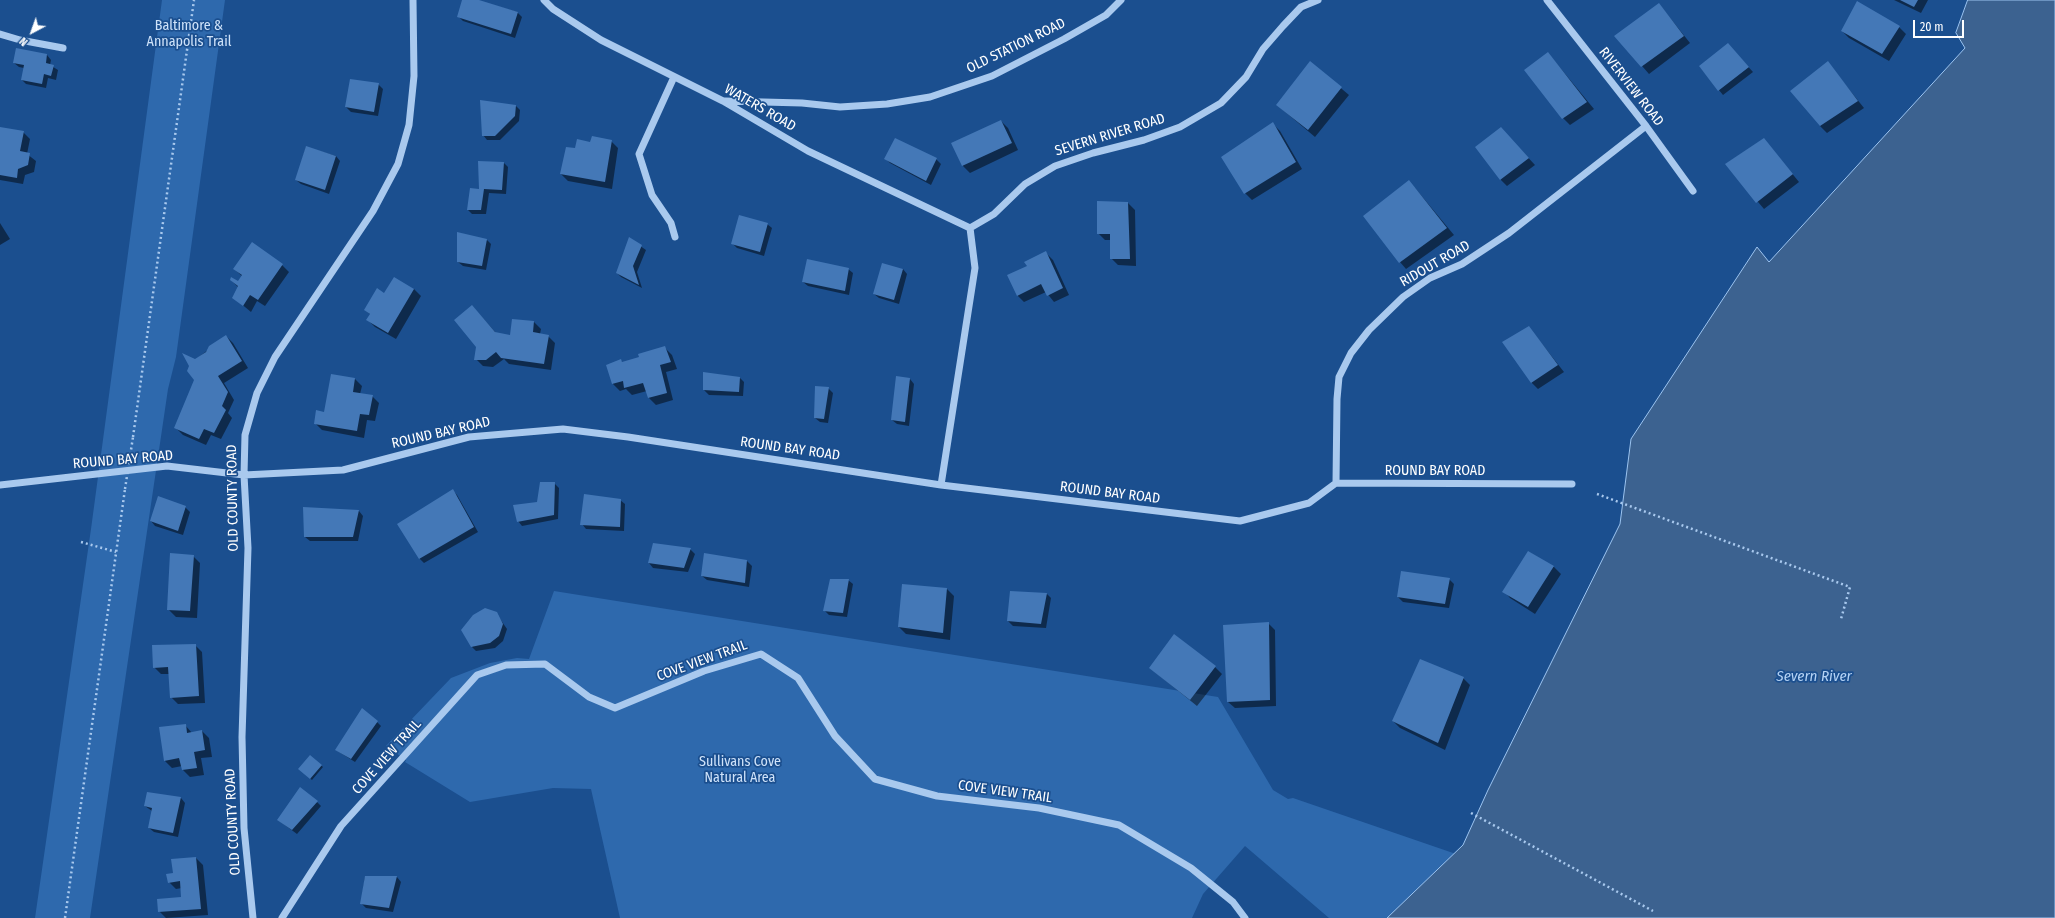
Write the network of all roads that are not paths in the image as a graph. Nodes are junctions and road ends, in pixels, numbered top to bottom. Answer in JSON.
{"nodes":[{"id":1,"x":413,"y":0,"type":"edge"},
{"id":2,"x":544,"y":0,"type":"edge"},
{"id":3,"x":1121,"y":0,"type":"edge"},
{"id":4,"x":1318,"y":0,"type":"edge"},
{"id":5,"x":1547,"y":0,"type":"edge"},
{"id":6,"x":0,"y":34,"type":"edge"},
{"id":7,"x":64,"y":48,"type":"dead end"},
{"id":8,"x":674,"y":77,"type":"junction"},
{"id":9,"x":723,"y":101,"type":"junction"},
{"id":10,"x":1646,"y":126,"type":"junction"},
{"id":11,"x":1693,"y":191,"type":"dead end"},
{"id":12,"x":970,"y":228,"type":"junction"},
{"id":13,"x":675,"y":237,"type":"dead end"},
{"id":14,"x":244,"y":475,"type":"junction"},
{"id":15,"x":1336,"y":483,"type":"junction"},
{"id":16,"x":1572,"y":484,"type":"dead end"},
{"id":17,"x":0,"y":485,"type":"edge"},
{"id":18,"x":941,"y":485,"type":"junction"},
{"id":19,"x":253,"y":918,"type":"edge"},
{"id":20,"x":282,"y":918,"type":"edge"},
{"id":21,"x":1245,"y":918,"type":"edge"}],
"edges":[{"from":1,"to":14,"type":"street","name":"OLD COUNTY ROAD"},
{"from":2,"to":8,"type":"street","name":"WATERS ROAD"},
{"from":3,"to":9,"type":"street","name":"OLD STATION ROAD"},
{"from":4,"to":12,"type":"street","name":"SEVERN RIVER ROAD"},
{"from":5,"to":10,"type":"street","name":"RIVERVIEW ROAD"},
{"from":6,"to":7,"type":"street"},
{"from":8,"to":9,"type":"street","name":"WATERS ROAD"},
{"from":8,"to":13,"type":"street"},
{"from":9,"to":12,"type":"street","name":"WATERS ROAD"},
{"from":10,"to":11,"type":"street","name":"RIVERVIEW ROAD"},
{"from":10,"to":15,"type":"street","name":"RIDOUT ROAD"},
{"from":12,"to":18,"type":"street"},
{"from":14,"to":17,"type":"street","name":"ROUND BAY ROAD"},
{"from":14,"to":18,"type":"street","name":"ROUND BAY ROAD"},
{"from":14,"to":19,"type":"street","name":"OLD COUNTY ROAD"},
{"from":15,"to":16,"type":"street","name":"ROUND BAY ROAD"},
{"from":15,"to":18,"type":"street","name":"ROUND BAY ROAD"},
{"from":20,"to":21,"type":"street","name":"COVE VIEW TRAIL"}]}
